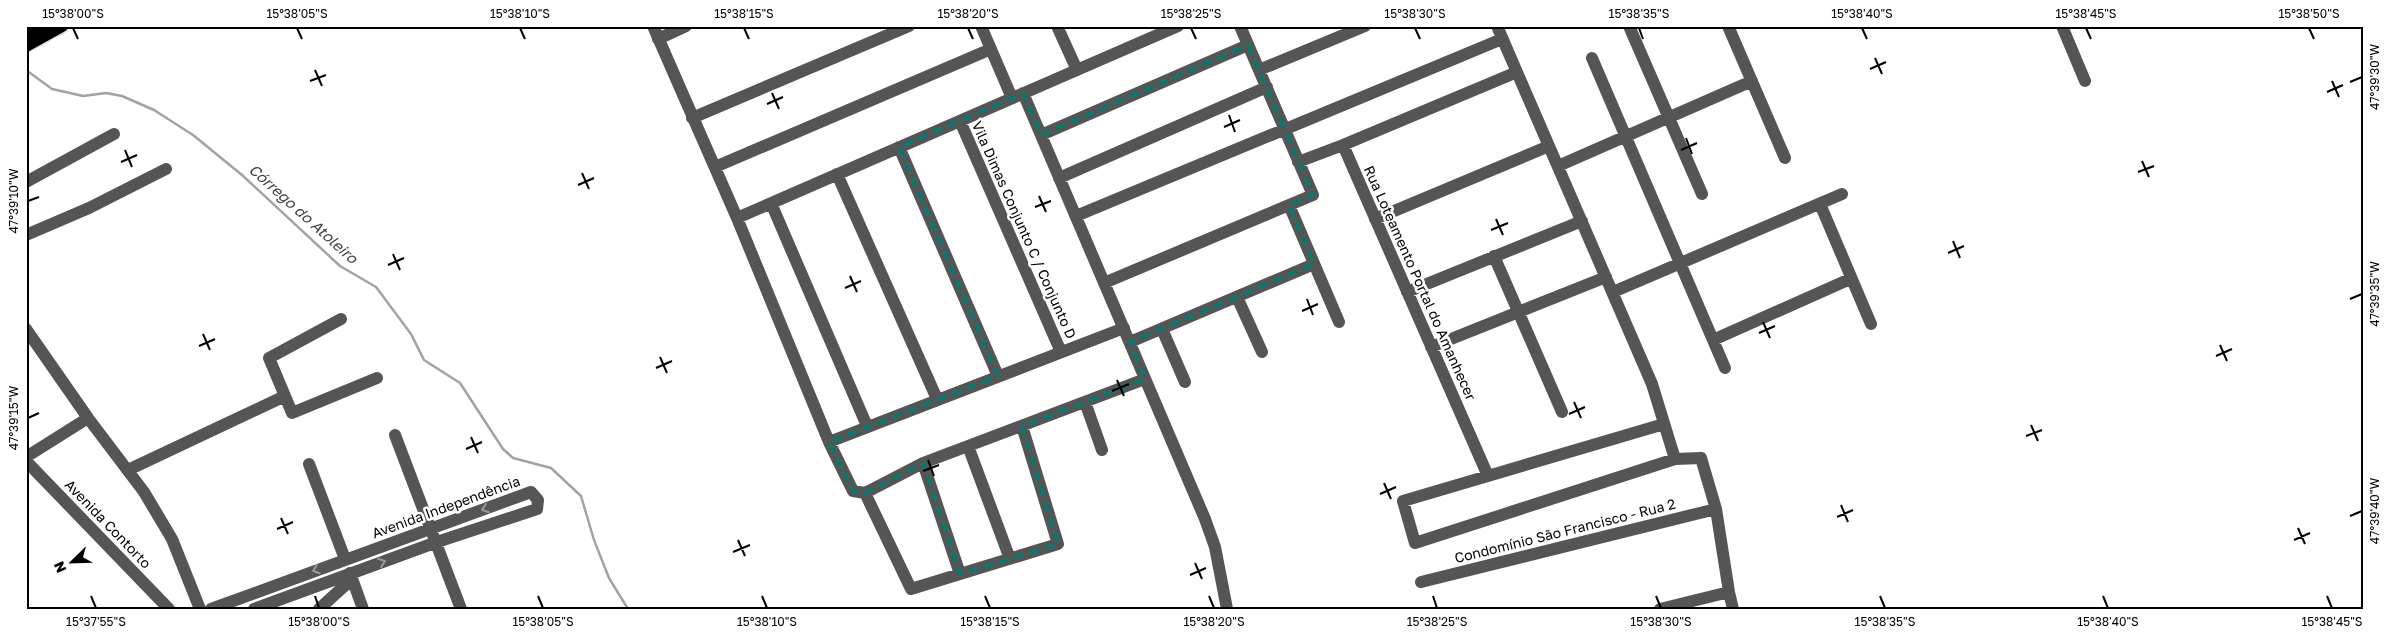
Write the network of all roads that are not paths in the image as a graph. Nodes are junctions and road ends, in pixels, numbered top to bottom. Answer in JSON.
{"nodes":[{"id":1,"x":40,"y":26,"type":"edge"},
{"id":2,"x":62,"y":26,"type":"edge"},
{"id":3,"x":653,"y":26,"type":"edge"},
{"id":4,"x":686,"y":26,"type":"edge"},
{"id":5,"x":909,"y":26,"type":"edge"},
{"id":6,"x":982,"y":26,"type":"edge"},
{"id":7,"x":1057,"y":26,"type":"edge"},
{"id":8,"x":1178,"y":26,"type":"edge"},
{"id":9,"x":1240,"y":26,"type":"edge"},
{"id":10,"x":1365,"y":26,"type":"edge"},
{"id":11,"x":1497,"y":26,"type":"edge"},
{"id":12,"x":1728,"y":26,"type":"edge"},
{"id":13,"x":2062,"y":26,"type":"edge"},
{"id":14,"x":1632,"y":32,"type":"edge"},
{"id":15,"x":26,"y":34,"type":"edge"},
{"id":16,"x":1502,"y":38,"type":"junction"},
{"id":17,"x":658,"y":39,"type":"junction"},
{"id":18,"x":1248,"y":45,"type":"junction"},
{"id":19,"x":26,"y":46,"type":"edge"},
{"id":20,"x":991,"y":49,"type":"junction"},
{"id":21,"x":1592,"y":58,"type":"dead end"},
{"id":22,"x":1077,"y":70,"type":"junction"},
{"id":23,"x":1259,"y":70,"type":"junction"},
{"id":24,"x":1517,"y":72,"type":"junction"},
{"id":25,"x":1752,"y":81,"type":"junction"},
{"id":26,"x":2085,"y":81,"type":"dead end"},
{"id":27,"x":1266,"y":88,"type":"junction"},
{"id":28,"x":1018,"y":96,"type":"junction"},
{"id":29,"x":692,"y":118,"type":"junction"},
{"id":30,"x":1669,"y":118,"type":"junction"},
{"id":31,"x":960,"y":121,"type":"junction"},
{"id":32,"x":1284,"y":128,"type":"junction"},
{"id":33,"x":114,"y":134,"type":"dead end"},
{"id":34,"x":1041,"y":134,"type":"junction"},
{"id":35,"x":1624,"y":137,"type":"junction"},
{"id":36,"x":1343,"y":145,"type":"junction"},
{"id":37,"x":1549,"y":146,"type":"junction"},
{"id":38,"x":900,"y":147,"type":"junction"},
{"id":39,"x":1785,"y":158,"type":"dead end"},
{"id":40,"x":1298,"y":162,"type":"junction"},
{"id":41,"x":714,"y":166,"type":"junction"},
{"id":42,"x":1558,"y":166,"type":"junction"},
{"id":43,"x":166,"y":169,"type":"dead end"},
{"id":44,"x":837,"y":174,"type":"junction"},
{"id":45,"x":1060,"y":178,"type":"junction"},
{"id":46,"x":26,"y":182,"type":"edge"},
{"id":47,"x":1702,"y":194,"type":"dead end"},
{"id":48,"x":1842,"y":194,"type":"dead end"},
{"id":49,"x":771,"y":203,"type":"junction"},
{"id":50,"x":1820,"y":204,"type":"junction"},
{"id":51,"x":1289,"y":205,"type":"junction"},
{"id":52,"x":1076,"y":216,"type":"junction"},
{"id":53,"x":737,"y":218,"type":"junction"},
{"id":54,"x":1375,"y":219,"type":"junction"},
{"id":55,"x":1582,"y":221,"type":"junction"},
{"id":56,"x":26,"y":235,"type":"edge"},
{"id":57,"x":1494,"y":256,"type":"junction"},
{"id":58,"x":1314,"y":264,"type":"junction"},
{"id":59,"x":1680,"y":265,"type":"junction"},
{"id":60,"x":1606,"y":277,"type":"junction"},
{"id":61,"x":1850,"y":279,"type":"junction"},
{"id":62,"x":1104,"y":283,"type":"junction"},
{"id":63,"x":1407,"y":292,"type":"junction"},
{"id":64,"x":1612,"y":292,"type":"junction"},
{"id":65,"x":1237,"y":297,"type":"junction"},
{"id":66,"x":1518,"y":312,"type":"junction"},
{"id":67,"x":341,"y":319,"type":"dead end"},
{"id":68,"x":1339,"y":322,"type":"dead end"},
{"id":69,"x":1871,"y":324,"type":"dead end"},
{"id":70,"x":1124,"y":328,"type":"junction"},
{"id":71,"x":1162,"y":328,"type":"junction"},
{"id":72,"x":26,"y":329,"type":"edge"},
{"id":73,"x":1712,"y":340,"type":"junction"},
{"id":74,"x":1130,"y":342,"type":"junction"},
{"id":75,"x":31,"y":344,"type":"edge"},
{"id":76,"x":1431,"y":347,"type":"junction"},
{"id":77,"x":1062,"y":352,"type":"junction"},
{"id":78,"x":1262,"y":352,"type":"dead end"},
{"id":79,"x":1725,"y":368,"type":"dead end"},
{"id":80,"x":998,"y":376,"type":"junction"},
{"id":81,"x":377,"y":378,"type":"dead end"},
{"id":82,"x":1146,"y":379,"type":"junction"},
{"id":83,"x":1185,"y":382,"type":"dead end"},
{"id":84,"x":285,"y":396,"type":"junction"},
{"id":85,"x":937,"y":399,"type":"junction"},
{"id":86,"x":1085,"y":402,"type":"junction"},
{"id":87,"x":1562,"y":412,"type":"dead end"},
{"id":88,"x":88,"y":418,"type":"junction"},
{"id":89,"x":1664,"y":424,"type":"junction"},
{"id":90,"x":867,"y":426,"type":"junction"},
{"id":91,"x":1022,"y":426,"type":"junction"},
{"id":92,"x":395,"y":434,"type":"dead end"},
{"id":93,"x":829,"y":442,"type":"junction"},
{"id":94,"x":968,"y":446,"type":"junction"},
{"id":95,"x":1102,"y":450,"type":"dead end"},
{"id":96,"x":26,"y":459,"type":"edge"},
{"id":97,"x":1675,"y":459,"type":"junction"},
{"id":98,"x":922,"y":463,"type":"junction"},
{"id":99,"x":309,"y":464,"type":"dead end"},
{"id":100,"x":128,"y":470,"type":"junction"},
{"id":101,"x":1488,"y":476,"type":"junction"},
{"id":102,"x":865,"y":493,"type":"junction"},
{"id":103,"x":1716,"y":509,"type":"junction"},
{"id":104,"x":432,"y":529,"type":"junction"},
{"id":105,"x":437,"y":542,"type":"junction"},
{"id":106,"x":345,"y":559,"type":"junction"},
{"id":107,"x":1010,"y":559,"type":"junction"},
{"id":108,"x":960,"y":574,"type":"junction"},
{"id":109,"x":351,"y":576,"type":"junction"},
{"id":110,"x":1421,"y":582,"type":"dead end"},
{"id":111,"x":1729,"y":592,"type":"junction"},
{"id":112,"x":169,"y":609,"type":"edge"},
{"id":113,"x":200,"y":609,"type":"edge"},
{"id":114,"x":211,"y":609,"type":"edge"},
{"id":115,"x":254,"y":609,"type":"edge"},
{"id":116,"x":319,"y":609,"type":"edge"},
{"id":117,"x":363,"y":609,"type":"edge"},
{"id":118,"x":461,"y":609,"type":"edge"},
{"id":119,"x":1227,"y":609,"type":"edge"},
{"id":120,"x":1660,"y":609,"type":"edge"},
{"id":121,"x":1734,"y":609,"type":"edge"}],
"edges":[{"from":1,"to":15,"type":"main road"},
{"from":2,"to":19,"type":"main road"},
{"from":3,"to":17,"type":"street"},
{"from":4,"to":17,"type":"street"},
{"from":5,"to":29,"type":"street"},
{"from":6,"to":20,"type":"street"},
{"from":7,"to":22,"type":"street"},
{"from":8,"to":22,"type":"street"},
{"from":9,"to":18,"type":"street"},
{"from":10,"to":23,"type":"street"},
{"from":11,"to":16,"type":"street"},
{"from":12,"to":25,"type":"street"},
{"from":13,"to":26,"type":"street"},
{"from":14,"to":30,"type":"street"},
{"from":16,"to":24,"type":"street"},
{"from":16,"to":32,"type":"street"},
{"from":17,"to":29,"type":"street"},
{"from":18,"to":23,"type":"street"},
{"from":18,"to":34,"type":"street"},
{"from":20,"to":28,"type":"street"},
{"from":20,"to":41,"type":"street"},
{"from":21,"to":35,"type":"street"},
{"from":22,"to":28,"type":"street"},
{"from":23,"to":27,"type":"street"},
{"from":24,"to":36,"type":"street"},
{"from":24,"to":37,"type":"street"},
{"from":25,"to":30,"type":"street"},
{"from":25,"to":39,"type":"street"},
{"from":27,"to":32,"type":"street"},
{"from":27,"to":45,"type":"street"},
{"from":28,"to":31,"type":"street"},
{"from":28,"to":34,"type":"street"},
{"from":29,"to":41,"type":"street"},
{"from":30,"to":35,"type":"street"},
{"from":30,"to":47,"type":"street"},
{"from":31,"to":38,"type":"street"},
{"from":31,"to":77,"type":"street","name":"Vila Dimas Conjunto C / Conjunto D"},
{"from":32,"to":40,"type":"street"},
{"from":32,"to":52,"type":"street"},
{"from":33,"to":46,"type":"street"},
{"from":34,"to":45,"type":"street"},
{"from":35,"to":42,"type":"street"},
{"from":35,"to":59,"type":"street"},
{"from":36,"to":40,"type":"street"},
{"from":36,"to":54,"type":"street","name":"Rua Loteamento Portal do Amanhecer"},
{"from":37,"to":42,"type":"street"},
{"from":37,"to":54,"type":"street"},
{"from":38,"to":44,"type":"street"},
{"from":38,"to":80,"type":"street"},
{"from":40,"to":51,"type":"street"},
{"from":41,"to":53,"type":"street"},
{"from":42,"to":55,"type":"street"},
{"from":43,"to":56,"type":"street"},
{"from":44,"to":49,"type":"street"},
{"from":44,"to":85,"type":"street"},
{"from":45,"to":52,"type":"street"},
{"from":48,"to":50,"type":"street"},
{"from":49,"to":53,"type":"street"},
{"from":49,"to":90,"type":"street"},
{"from":50,"to":59,"type":"street"},
{"from":50,"to":61,"type":"street"},
{"from":51,"to":58,"type":"street"},
{"from":51,"to":62,"type":"street"},
{"from":52,"to":62,"type":"street"},
{"from":53,"to":93,"type":"street"},
{"from":54,"to":63,"type":"street","name":"Rua Loteamento Portal do Amanhecer"},
{"from":55,"to":57,"type":"street"},
{"from":55,"to":60,"type":"street"},
{"from":57,"to":63,"type":"street"},
{"from":57,"to":66,"type":"street"},
{"from":58,"to":65,"type":"street"},
{"from":58,"to":68,"type":"street"},
{"from":59,"to":64,"type":"street"},
{"from":59,"to":73,"type":"street"},
{"from":60,"to":64,"type":"street"},
{"from":60,"to":66,"type":"street"},
{"from":61,"to":69,"type":"street"},
{"from":61,"to":73,"type":"street"},
{"from":62,"to":70,"type":"street"},
{"from":63,"to":76,"type":"street","name":"Rua Loteamento Portal do Amanhecer"},
{"from":64,"to":89,"type":"street"},
{"from":65,"to":71,"type":"street"},
{"from":65,"to":78,"type":"street"},
{"from":66,"to":76,"type":"street"},
{"from":66,"to":87,"type":"street"},
{"from":67,"to":84,"type":"street"},
{"from":70,"to":74,"type":"street"},
{"from":70,"to":77,"type":"street"},
{"from":71,"to":74,"type":"street"},
{"from":71,"to":83,"type":"street"},
{"from":72,"to":75,"type":"street"},
{"from":73,"to":79,"type":"street"},
{"from":74,"to":82,"type":"street"},
{"from":75,"to":88,"type":"street"},
{"from":76,"to":101,"type":"street","name":"Rua Loteamento Portal do Amanhecer"},
{"from":77,"to":80,"type":"street"},
{"from":80,"to":85,"type":"street"},
{"from":81,"to":84,"type":"street"},
{"from":82,"to":86,"type":"street"},
{"from":82,"to":119,"type":"street"},
{"from":84,"to":100,"type":"street"},
{"from":85,"to":90,"type":"street"},
{"from":86,"to":91,"type":"street"},
{"from":86,"to":95,"type":"street"},
{"from":88,"to":96,"type":"street"},
{"from":88,"to":100,"type":"street"},
{"from":89,"to":97,"type":"street"},
{"from":89,"to":101,"type":"street"},
{"from":90,"to":93,"type":"street"},
{"from":91,"to":94,"type":"street"},
{"from":91,"to":107,"type":"street"},
{"from":92,"to":104,"type":"street"},
{"from":93,"to":102,"type":"street"},
{"from":94,"to":98,"type":"street"},
{"from":94,"to":107,"type":"street"},
{"from":96,"to":112,"type":"street","name":"Avenida Contorto"},
{"from":97,"to":101,"type":"street"},
{"from":97,"to":103,"type":"street"},
{"from":98,"to":102,"type":"street"},
{"from":98,"to":108,"type":"street"},
{"from":99,"to":106,"type":"street"},
{"from":100,"to":113,"type":"street"},
{"from":102,"to":108,"type":"street"},
{"from":103,"to":110,"type":"street","name":"Condomínio São Francisco - Rua 2"},
{"from":103,"to":111,"type":"street"},
{"from":104,"to":105,"type":"street"},
{"from":105,"to":104,"type":"street","name":"Avenida Independência","one_way":true},
{"from":104,"to":106,"type":"street","name":"Avenida Independência"},
{"from":109,"to":105,"type":"street","name":"Avenida Independência","one_way":true},
{"from":105,"to":118,"type":"street"},
{"from":106,"to":114,"type":"street","name":"Avenida Independência","one_way":true},
{"from":107,"to":108,"type":"street"},
{"from":109,"to":115,"type":"street","name":"Avenida Independência"},
{"from":109,"to":116,"type":"street"},
{"from":109,"to":117,"type":"street"},
{"from":111,"to":120,"type":"street"},
{"from":111,"to":121,"type":"street"}]}
